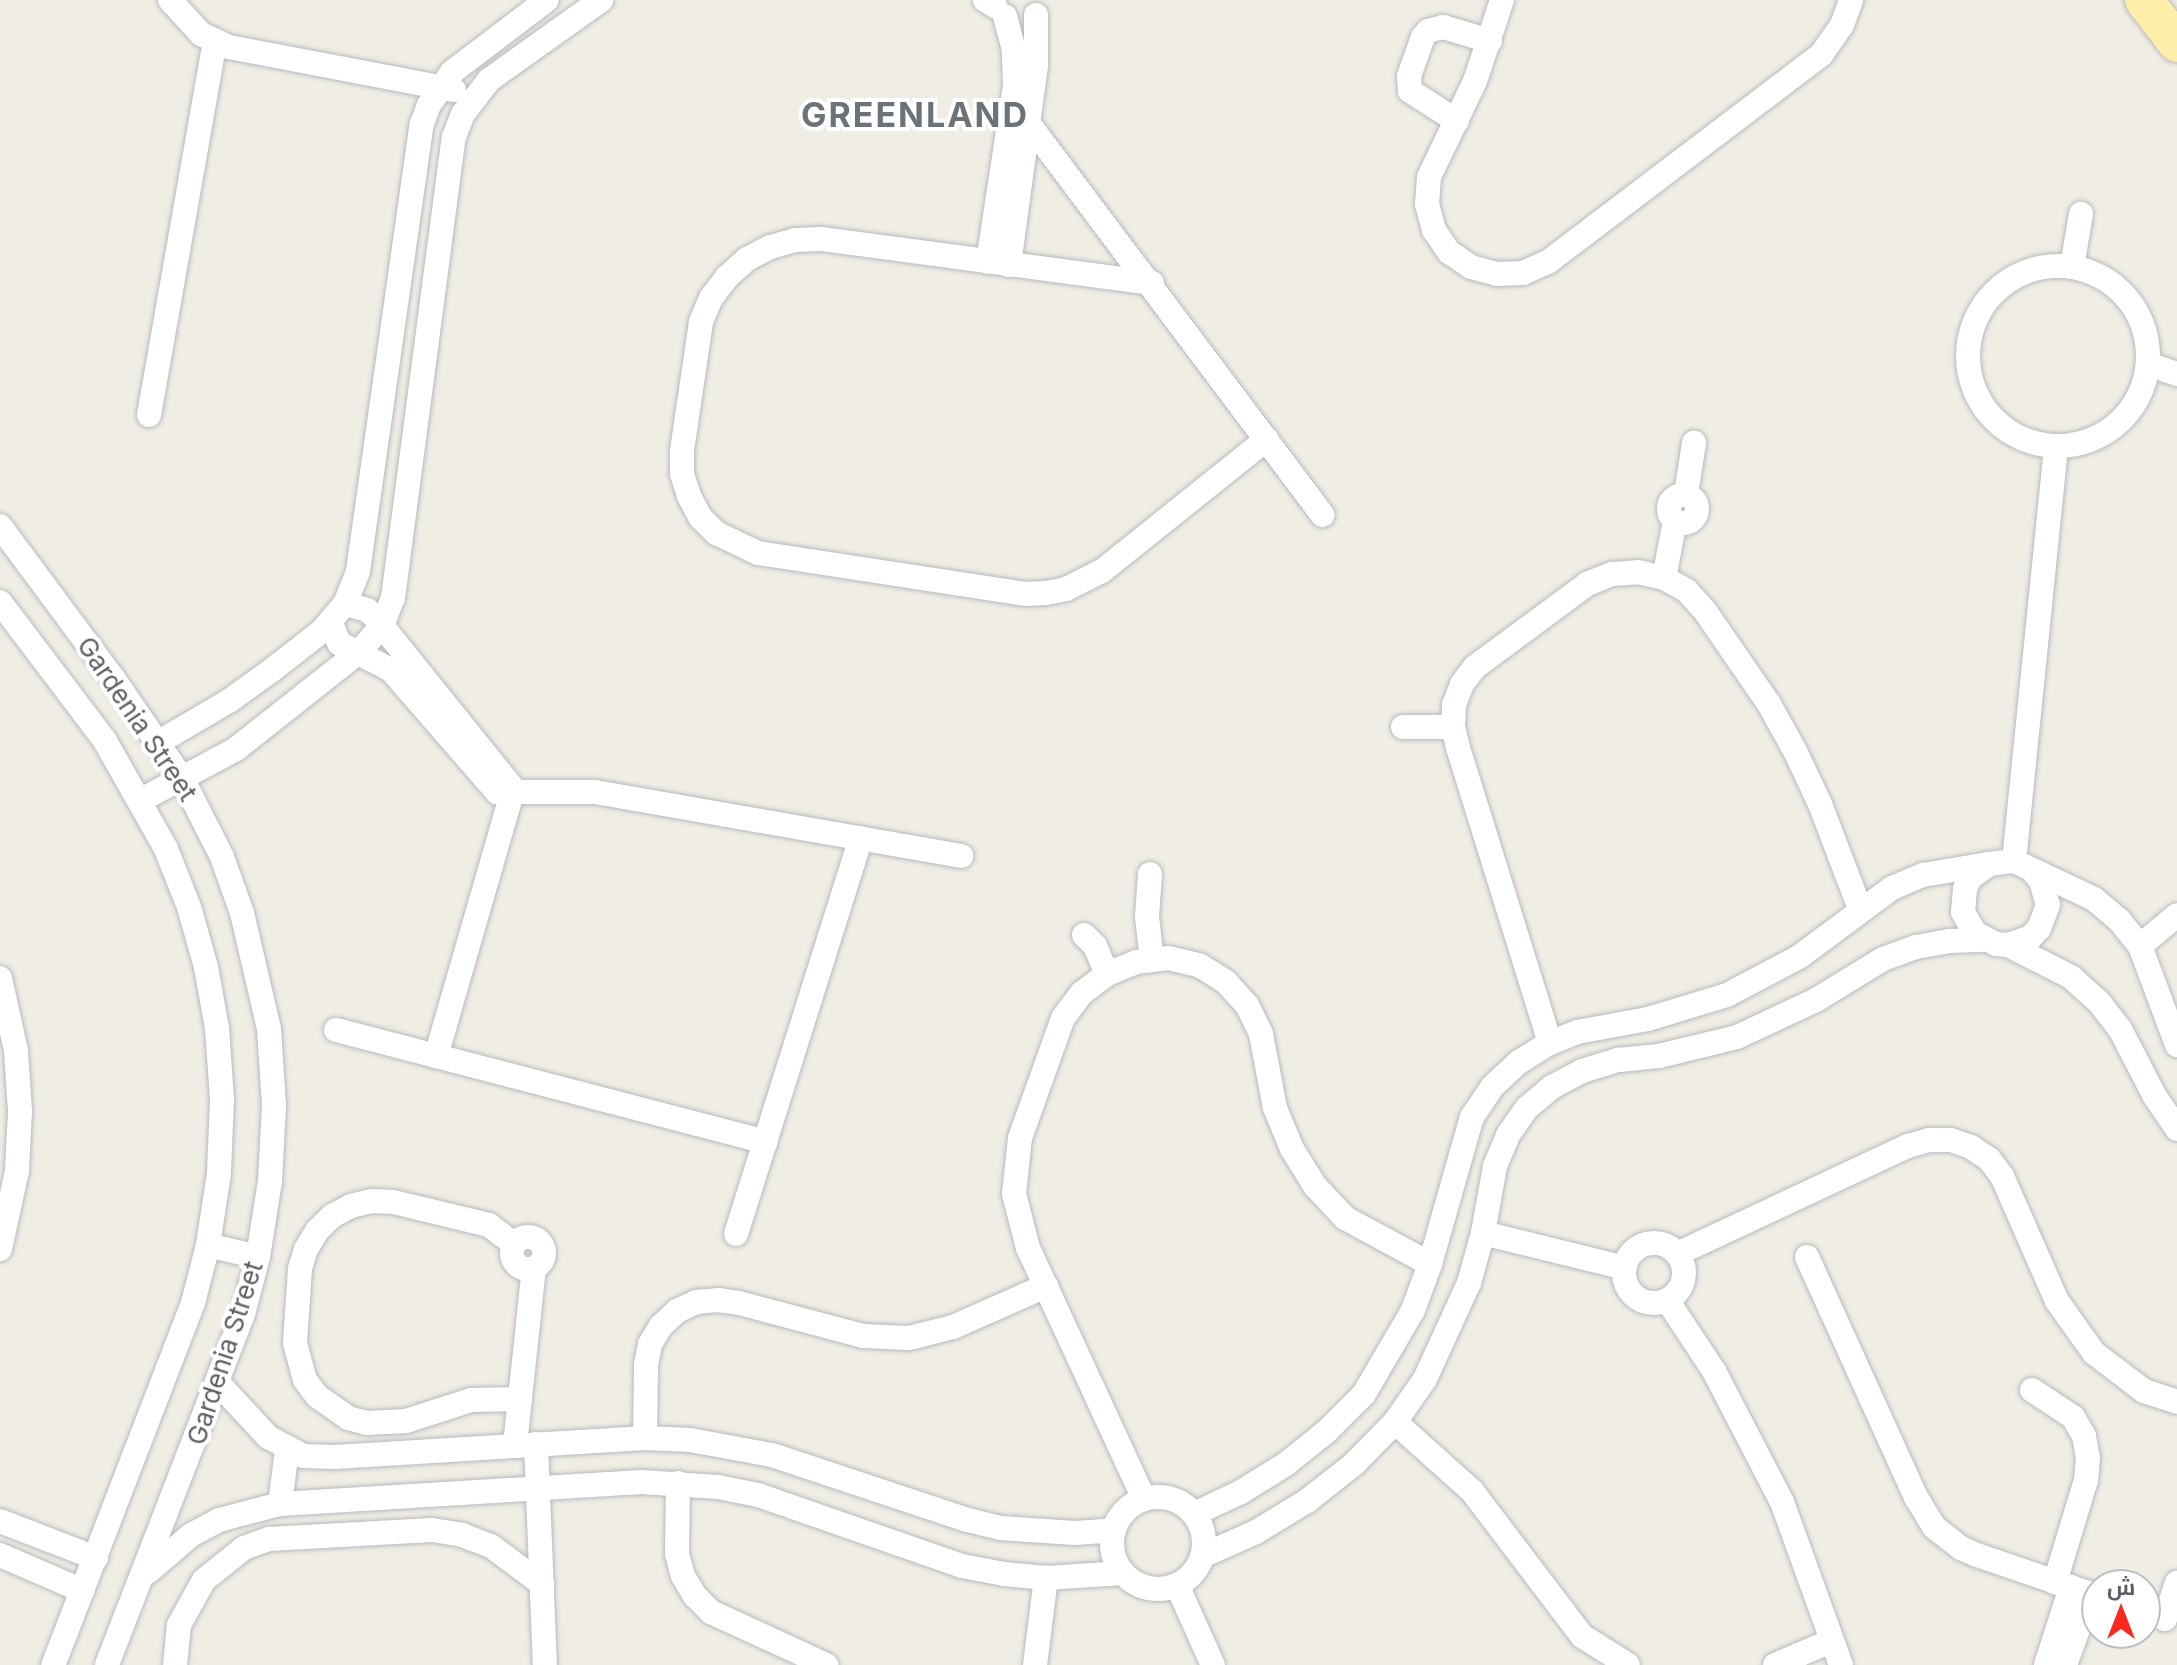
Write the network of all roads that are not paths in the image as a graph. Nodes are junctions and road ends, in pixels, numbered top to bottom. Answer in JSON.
{"nodes":[{"id":1,"x":170,"y":0,"type":"edge"},
{"id":2,"x":547,"y":0,"type":"edge"},
{"id":3,"x":601,"y":0,"type":"edge"},
{"id":4,"x":1502,"y":0,"type":"edge"},
{"id":5,"x":1851,"y":0,"type":"edge"},
{"id":6,"x":2144,"y":0,"type":"edge"},
{"id":7,"x":994,"y":5,"type":"edge"},
{"id":8,"x":1042,"y":7,"type":"edge"},
{"id":9,"x":215,"y":41,"type":"junction"},
{"id":10,"x":1490,"y":41,"type":"junction"},
{"id":11,"x":2177,"y":43,"type":"edge"},
{"id":12,"x":439,"y":87,"type":"junction"},
{"id":13,"x":477,"y":93,"type":"junction"},
{"id":14,"x":1457,"y":121,"type":"junction"},
{"id":15,"x":1029,"y":124,"type":"junction"},
{"id":16,"x":2081,"y":214,"type":"dead end"},
{"id":17,"x":998,"y":263,"type":"junction"},
{"id":18,"x":2072,"y":267,"type":"junction"},
{"id":19,"x":1152,"y":283,"type":"junction"},
{"id":20,"x":2148,"y":364,"type":"junction"},
{"id":21,"x":2177,"y":374,"type":"edge"},
{"id":22,"x":149,"y":415,"type":"dead end"},
{"id":23,"x":1267,"y":439,"type":"junction"},
{"id":24,"x":1694,"y":443,"type":"dead end"},
{"id":25,"x":2056,"y":446,"type":"junction"},
{"id":26,"x":1323,"y":515,"type":"dead end"},
{"id":27,"x":0,"y":526,"type":"edge"},
{"id":28,"x":1664,"y":578,"type":"junction"},
{"id":29,"x":0,"y":602,"type":"edge"},
{"id":30,"x":338,"y":613,"type":"junction"},
{"id":31,"x":382,"y":626,"type":"junction"},
{"id":32,"x":359,"y":652,"type":"junction"},
{"id":33,"x":272,"y":670,"type":"junction"},
{"id":34,"x":248,"y":687,"type":"junction"},
{"id":35,"x":295,"y":700,"type":"junction"},
{"id":36,"x":272,"y":718,"type":"junction"},
{"id":37,"x":1403,"y":727,"type":"dead end"},
{"id":38,"x":1453,"y":727,"type":"junction"},
{"id":39,"x":159,"y":742,"type":"junction"},
{"id":40,"x":183,"y":780,"type":"junction"},
{"id":41,"x":512,"y":793,"type":"junction"},
{"id":42,"x":141,"y":800,"type":"junction"},
{"id":43,"x":861,"y":838,"type":"junction"},
{"id":44,"x":961,"y":856,"type":"dead end"},
{"id":45,"x":1989,"y":864,"type":"junction"},
{"id":46,"x":2024,"y":866,"type":"junction"},
{"id":47,"x":1150,"y":874,"type":"dead end"},
{"id":48,"x":1860,"y":909,"type":"junction"},
{"id":49,"x":2177,"y":915,"type":"edge"},
{"id":50,"x":1084,"y":935,"type":"dead end"},
{"id":51,"x":1996,"y":942,"type":"junction"},
{"id":52,"x":2140,"y":946,"type":"junction"},
{"id":53,"x":1152,"y":960,"type":"junction"},
{"id":54,"x":1107,"y":974,"type":"junction"},
{"id":55,"x":0,"y":978,"type":"edge"},
{"id":56,"x":336,"y":1030,"type":"dead end"},
{"id":57,"x":1550,"y":1043,"type":"junction"},
{"id":58,"x":2177,"y":1045,"type":"edge"},
{"id":59,"x":436,"y":1056,"type":"junction"},
{"id":60,"x":2177,"y":1129,"type":"edge"},
{"id":61,"x":766,"y":1142,"type":"junction"},
{"id":62,"x":1483,"y":1233,"type":"junction"},
{"id":63,"x":736,"y":1234,"type":"dead end"},
{"id":64,"x":208,"y":1245,"type":"junction"},
{"id":65,"x":0,"y":1249,"type":"edge"},
{"id":66,"x":1677,"y":1254,"type":"junction"},
{"id":67,"x":258,"y":1257,"type":"junction"},
{"id":68,"x":1807,"y":1257,"type":"dead end"},
{"id":69,"x":1430,"y":1264,"type":"junction"},
{"id":70,"x":1625,"y":1268,"type":"junction"},
{"id":71,"x":1046,"y":1286,"type":"junction"},
{"id":72,"x":1667,"y":1300,"type":"junction"},
{"id":73,"x":219,"y":1384,"type":"junction"},
{"id":74,"x":2032,"y":1390,"type":"dead end"},
{"id":75,"x":520,"y":1399,"type":"junction"},
{"id":76,"x":2177,"y":1402,"type":"edge"},
{"id":77,"x":1395,"y":1422,"type":"junction"},
{"id":78,"x":645,"y":1438,"type":"junction"},
{"id":79,"x":526,"y":1444,"type":"junction"},
{"id":80,"x":287,"y":1450,"type":"junction"},
{"id":81,"x":678,"y":1483,"type":"junction"},
{"id":82,"x":537,"y":1488,"type":"junction"},
{"id":83,"x":1144,"y":1499,"type":"junction"},
{"id":84,"x":280,"y":1504,"type":"junction"},
{"id":85,"x":1194,"y":1514,"type":"junction"},
{"id":86,"x":0,"y":1521,"type":"edge"},
{"id":87,"x":1114,"y":1530,"type":"junction"},
{"id":88,"x":0,"y":1555,"type":"edge"},
{"id":89,"x":1202,"y":1556,"type":"junction"},
{"id":90,"x":96,"y":1558,"type":"junction"},
{"id":91,"x":1123,"y":1573,"type":"junction"},
{"id":92,"x":143,"y":1576,"type":"junction"},
{"id":93,"x":1046,"y":1578,"type":"junction"},
{"id":94,"x":2177,"y":1583,"type":"edge"},
{"id":95,"x":542,"y":1584,"type":"junction"},
{"id":96,"x":1177,"y":1585,"type":"junction"},
{"id":97,"x":2078,"y":1590,"type":"edge"},
{"id":98,"x":83,"y":1591,"type":"junction"},
{"id":99,"x":2162,"y":1618,"type":"edge"},
{"id":100,"x":1831,"y":1641,"type":"junction"},
{"id":101,"x":53,"y":1665,"type":"edge"},
{"id":102,"x":107,"y":1665,"type":"edge"},
{"id":103,"x":175,"y":1665,"type":"edge"},
{"id":104,"x":545,"y":1665,"type":"edge"},
{"id":105,"x":826,"y":1665,"type":"edge"},
{"id":106,"x":1035,"y":1665,"type":"edge"},
{"id":107,"x":1213,"y":1665,"type":"edge"},
{"id":108,"x":1628,"y":1665,"type":"edge"},
{"id":109,"x":1775,"y":1665,"type":"edge"},
{"id":110,"x":1841,"y":1665,"type":"edge"},
{"id":111,"x":2053,"y":1665,"type":"edge"}],
"edges":[{"from":1,"to":9,"type":"street"},
{"from":2,"to":12,"type":"street"},
{"from":3,"to":13,"type":"street"},
{"from":4,"to":10,"type":"street"},
{"from":5,"to":14,"type":"street"},
{"from":6,"to":11,"type":"main road"},
{"from":7,"to":8,"type":"street"},
{"from":7,"to":17,"type":"street"},
{"from":8,"to":15,"type":"street"},
{"from":9,"to":12,"type":"street"},
{"from":9,"to":22,"type":"street"},
{"from":10,"to":14,"type":"street"},
{"from":10,"to":14,"type":"street"},
{"from":12,"to":13,"type":"street"},
{"from":12,"to":30,"type":"street"},
{"from":13,"to":31,"type":"street"},
{"from":15,"to":17,"type":"street"},
{"from":15,"to":19,"type":"street"},
{"from":16,"to":18,"type":"street"},
{"from":17,"to":19,"type":"street"},
{"from":17,"to":23,"type":"street"},
{"from":18,"to":20,"type":"street"},
{"from":18,"to":25,"type":"street"},
{"from":19,"to":23,"type":"street"},
{"from":20,"to":21,"type":"street"},
{"from":20,"to":25,"type":"street"},
{"from":23,"to":26,"type":"street"},
{"from":24,"to":28,"type":"street"},
{"from":25,"to":46,"type":"street"},
{"from":27,"to":39,"type":"street","name":"Gardenia Street"},
{"from":28,"to":38,"type":"street"},
{"from":28,"to":48,"type":"street"},
{"from":29,"to":42,"type":"street","name":"Gardenia Street"},
{"from":30,"to":31,"type":"street"},
{"from":30,"to":32,"type":"street"},
{"from":30,"to":33,"type":"street"},
{"from":31,"to":32,"type":"street"},
{"from":31,"to":41,"type":"street"},
{"from":32,"to":35,"type":"street"},
{"from":32,"to":41,"type":"street"},
{"from":33,"to":34,"type":"street"},
{"from":33,"to":35,"type":"street"},
{"from":34,"to":36,"type":"street"},
{"from":34,"to":39,"type":"street"},
{"from":35,"to":36,"type":"street"},
{"from":36,"to":40,"type":"street"},
{"from":37,"to":38,"type":"street"},
{"from":38,"to":57,"type":"street"},
{"from":39,"to":40,"type":"street","name":"Gardenia Street"},
{"from":40,"to":42,"type":"street"},
{"from":40,"to":67,"type":"street","name":"Gardenia Street"},
{"from":41,"to":43,"type":"street"},
{"from":41,"to":59,"type":"street"},
{"from":42,"to":64,"type":"street","name":"Gardenia Street"},
{"from":43,"to":44,"type":"street"},
{"from":43,"to":61,"type":"street"},
{"from":45,"to":46,"type":"street"},
{"from":45,"to":48,"type":"street"},
{"from":45,"to":51,"type":"street"},
{"from":46,"to":51,"type":"street"},
{"from":46,"to":52,"type":"street"},
{"from":47,"to":53,"type":"street"},
{"from":48,"to":57,"type":"street"},
{"from":49,"to":52,"type":"street"},
{"from":50,"to":54,"type":"street"},
{"from":51,"to":60,"type":"street"},
{"from":51,"to":62,"type":"street"},
{"from":52,"to":58,"type":"street"},
{"from":53,"to":54,"type":"street"},
{"from":53,"to":69,"type":"street"},
{"from":54,"to":71,"type":"street"},
{"from":55,"to":65,"type":"street"},
{"from":56,"to":59,"type":"street"},
{"from":57,"to":69,"type":"street"},
{"from":59,"to":61,"type":"street"},
{"from":61,"to":63,"type":"street"},
{"from":62,"to":70,"type":"street"},
{"from":62,"to":77,"type":"street"},
{"from":64,"to":67,"type":"street"},
{"from":64,"to":90,"type":"street","name":"Gardenia Street"},
{"from":66,"to":70,"type":"street"},
{"from":66,"to":72,"type":"street"},
{"from":66,"to":76,"type":"street"},
{"from":67,"to":73,"type":"street","name":"Gardenia Street"},
{"from":68,"to":97,"type":"street"},
{"from":69,"to":85,"type":"street"},
{"from":70,"to":72,"type":"street"},
{"from":71,"to":78,"type":"street"},
{"from":71,"to":83,"type":"street"},
{"from":72,"to":100,"type":"street"},
{"from":73,"to":80,"type":"street"},
{"from":73,"to":92,"type":"street","name":"Gardenia Street"},
{"from":74,"to":97,"type":"street"},
{"from":75,"to":75,"type":"street"},
{"from":75,"to":79,"type":"street"},
{"from":77,"to":89,"type":"street"},
{"from":77,"to":108,"type":"street"},
{"from":78,"to":79,"type":"street"},
{"from":78,"to":87,"type":"street"},
{"from":79,"to":80,"type":"street"},
{"from":79,"to":82,"type":"street"},
{"from":80,"to":84,"type":"street"},
{"from":81,"to":82,"type":"street"},
{"from":81,"to":93,"type":"street"},
{"from":81,"to":105,"type":"street"},
{"from":82,"to":84,"type":"street"},
{"from":82,"to":95,"type":"street"},
{"from":83,"to":85,"type":"street"},
{"from":83,"to":87,"type":"street"},
{"from":84,"to":92,"type":"street"},
{"from":85,"to":89,"type":"street"},
{"from":86,"to":90,"type":"street"},
{"from":87,"to":91,"type":"street"},
{"from":88,"to":98,"type":"street"},
{"from":89,"to":96,"type":"street"},
{"from":90,"to":98,"type":"street","name":"Gardenia Street"},
{"from":91,"to":93,"type":"street"},
{"from":91,"to":96,"type":"street"},
{"from":92,"to":102,"type":"street","name":"Gardenia Street"},
{"from":93,"to":106,"type":"street"},
{"from":94,"to":99,"type":"street"},
{"from":95,"to":103,"type":"street"},
{"from":95,"to":104,"type":"street"},
{"from":96,"to":107,"type":"street"},
{"from":97,"to":111,"type":"street"},
{"from":98,"to":101,"type":"street","name":"Gardenia Street"},
{"from":100,"to":109,"type":"street"},
{"from":100,"to":110,"type":"street"}]}
